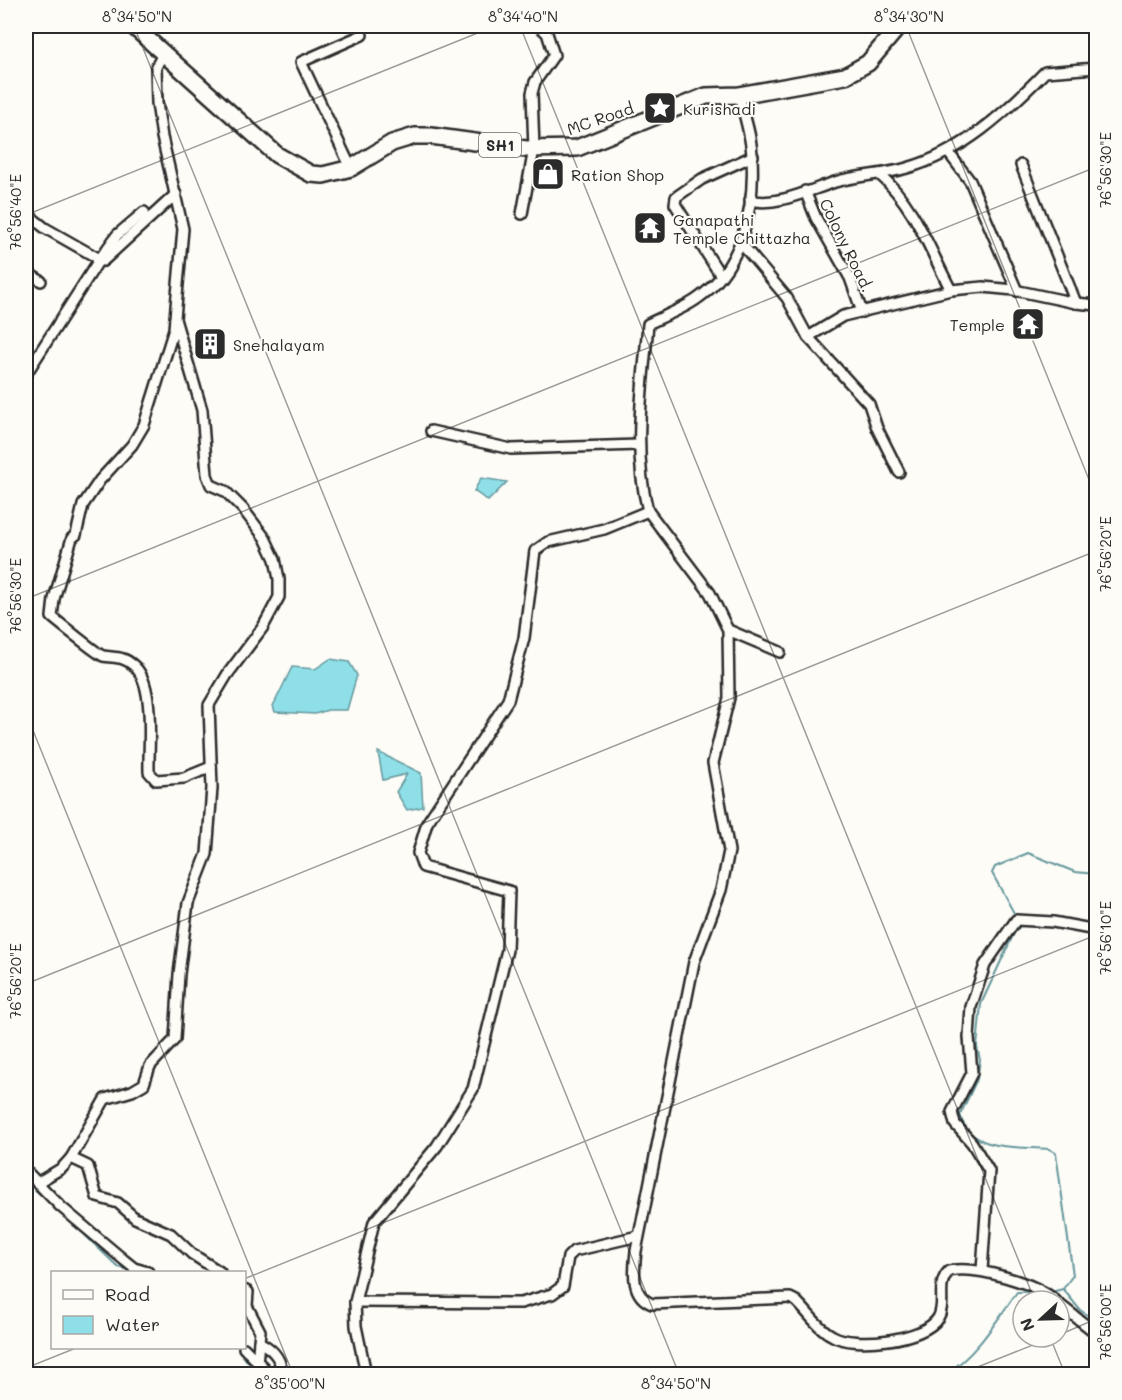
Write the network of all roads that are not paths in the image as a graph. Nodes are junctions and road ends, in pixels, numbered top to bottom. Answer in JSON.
{"nodes":[{"id":1,"x":133,"y":26,"type":"edge"},
{"id":2,"x":539,"y":26,"type":"edge"},
{"id":3,"x":899,"y":26,"type":"edge"},
{"id":4,"x":362,"y":35,"type":"dead end"},
{"id":5,"x":164,"y":52,"type":"junction"},
{"id":6,"x":1096,"y":68,"type":"edge"},
{"id":7,"x":739,"y":95,"type":"junction"},
{"id":8,"x":534,"y":149,"type":"junction"},
{"id":9,"x":948,"y":152,"type":"junction"},
{"id":10,"x":753,"y":156,"type":"junction"},
{"id":11,"x":1022,"y":165,"type":"dead end"},
{"id":12,"x":351,"y":168,"type":"junction"},
{"id":13,"x":879,"y":174,"type":"junction"},
{"id":14,"x":805,"y":191,"type":"junction"},
{"id":15,"x":176,"y":194,"type":"junction"},
{"id":16,"x":750,"y":200,"type":"junction"},
{"id":17,"x":144,"y":212,"type":"dead end"},
{"id":18,"x":26,"y":213,"type":"edge"},
{"id":19,"x":522,"y":214,"type":"dead end"},
{"id":20,"x":740,"y":242,"type":"junction"},
{"id":21,"x":99,"y":260,"type":"junction"},
{"id":22,"x":26,"y":272,"type":"edge"},
{"id":23,"x":721,"y":276,"type":"junction"},
{"id":24,"x":41,"y":281,"type":"dead end"},
{"id":25,"x":951,"y":290,"type":"junction"},
{"id":26,"x":1017,"y":291,"type":"junction"},
{"id":27,"x":1076,"y":303,"type":"junction"},
{"id":28,"x":1096,"y":305,"type":"edge"},
{"id":29,"x":862,"y":312,"type":"junction"},
{"id":30,"x":175,"y":319,"type":"junction"},
{"id":31,"x":808,"y":337,"type":"junction"},
{"id":32,"x":26,"y":374,"type":"edge"},
{"id":33,"x":431,"y":431,"type":"dead end"},
{"id":34,"x":639,"y":445,"type":"junction"},
{"id":35,"x":899,"y":472,"type":"dead end"},
{"id":36,"x":648,"y":511,"type":"junction"},
{"id":37,"x":728,"y":630,"type":"junction"},
{"id":38,"x":780,"y":652,"type":"dead end"},
{"id":39,"x":211,"y":768,"type":"junction"},
{"id":40,"x":1096,"y":930,"type":"edge"},
{"id":41,"x":71,"y":1158,"type":"junction"},
{"id":42,"x":26,"y":1172,"type":"edge"},
{"id":43,"x":37,"y":1183,"type":"junction"},
{"id":44,"x":638,"y":1236,"type":"junction"},
{"id":45,"x":982,"y":1270,"type":"junction"},
{"id":46,"x":144,"y":1271,"type":"edge"},
{"id":47,"x":218,"y":1271,"type":"edge"},
{"id":48,"x":1038,"y":1289,"type":"edge"},
{"id":49,"x":246,"y":1291,"type":"edge"},
{"id":50,"x":355,"y":1302,"type":"junction"},
{"id":51,"x":1071,"y":1313,"type":"edge"},
{"id":52,"x":1096,"y":1333,"type":"edge"},
{"id":53,"x":259,"y":1342,"type":"junction"},
{"id":54,"x":246,"y":1349,"type":"edge"},
{"id":55,"x":257,"y":1363,"type":"junction"},
{"id":56,"x":270,"y":1374,"type":"edge"},
{"id":57,"x":287,"y":1374,"type":"edge"},
{"id":58,"x":366,"y":1374,"type":"edge"}],
"edges":[{"from":1,"to":5,"type":"main road","name":"MC Road","number":"SH1"},
{"from":2,"to":8,"type":"street"},
{"from":3,"to":7,"type":"main road","name":"MC Road","number":"SH1"},
{"from":4,"to":12,"type":"street"},
{"from":5,"to":12,"type":"main road","name":"MC Road","number":"SH1"},
{"from":5,"to":15,"type":"street"},
{"from":6,"to":9,"type":"street","name":"Colony Road."},
{"from":7,"to":8,"type":"main road","name":"MC Road","number":"SH1"},
{"from":7,"to":10,"type":"street"},
{"from":8,"to":12,"type":"main road","name":"MC Road","number":"SH1"},
{"from":8,"to":19,"type":"street"},
{"from":9,"to":13,"type":"street","name":"Colony Road."},
{"from":9,"to":26,"type":"street"},
{"from":10,"to":16,"type":"street"},
{"from":10,"to":23,"type":"street"},
{"from":11,"to":27,"type":"street"},
{"from":13,"to":14,"type":"street","name":"Colony Road."},
{"from":13,"to":25,"type":"street"},
{"from":14,"to":16,"type":"street","name":"Colony Road."},
{"from":14,"to":29,"type":"street","name":"Colony Road."},
{"from":15,"to":21,"type":"street"},
{"from":15,"to":30,"type":"street"},
{"from":16,"to":20,"type":"street"},
{"from":17,"to":21,"type":"street"},
{"from":18,"to":21,"type":"street"},
{"from":20,"to":23,"type":"street"},
{"from":20,"to":31,"type":"street"},
{"from":21,"to":32,"type":"street"},
{"from":22,"to":24,"type":"street"},
{"from":23,"to":34,"type":"street"},
{"from":25,"to":26,"type":"street","name":"Colony Road."},
{"from":25,"to":29,"type":"street","name":"Colony Road."},
{"from":26,"to":27,"type":"street","name":"Colony Road."},
{"from":27,"to":28,"type":"street","name":"Colony Road."},
{"from":29,"to":31,"type":"street","name":"Colony Road."},
{"from":30,"to":39,"type":"street"},
{"from":30,"to":39,"type":"street"},
{"from":31,"to":35,"type":"street"},
{"from":33,"to":34,"type":"street"},
{"from":34,"to":36,"type":"street"},
{"from":36,"to":37,"type":"street"},
{"from":36,"to":50,"type":"street"},
{"from":37,"to":38,"type":"street"},
{"from":37,"to":44,"type":"street"},
{"from":39,"to":41,"type":"street"},
{"from":40,"to":45,"type":"street"},
{"from":41,"to":43,"type":"street"},
{"from":41,"to":47,"type":"street"},
{"from":42,"to":43,"type":"street"},
{"from":43,"to":46,"type":"street"},
{"from":44,"to":45,"type":"street"},
{"from":44,"to":50,"type":"street"},
{"from":45,"to":48,"type":"street"},
{"from":49,"to":53,"type":"street"},
{"from":50,"to":58,"type":"street"},
{"from":51,"to":52,"type":"street"},
{"from":53,"to":55,"type":"street"},
{"from":53,"to":57,"type":"street"},
{"from":54,"to":55,"type":"street"},
{"from":55,"to":56,"type":"street"}]}
